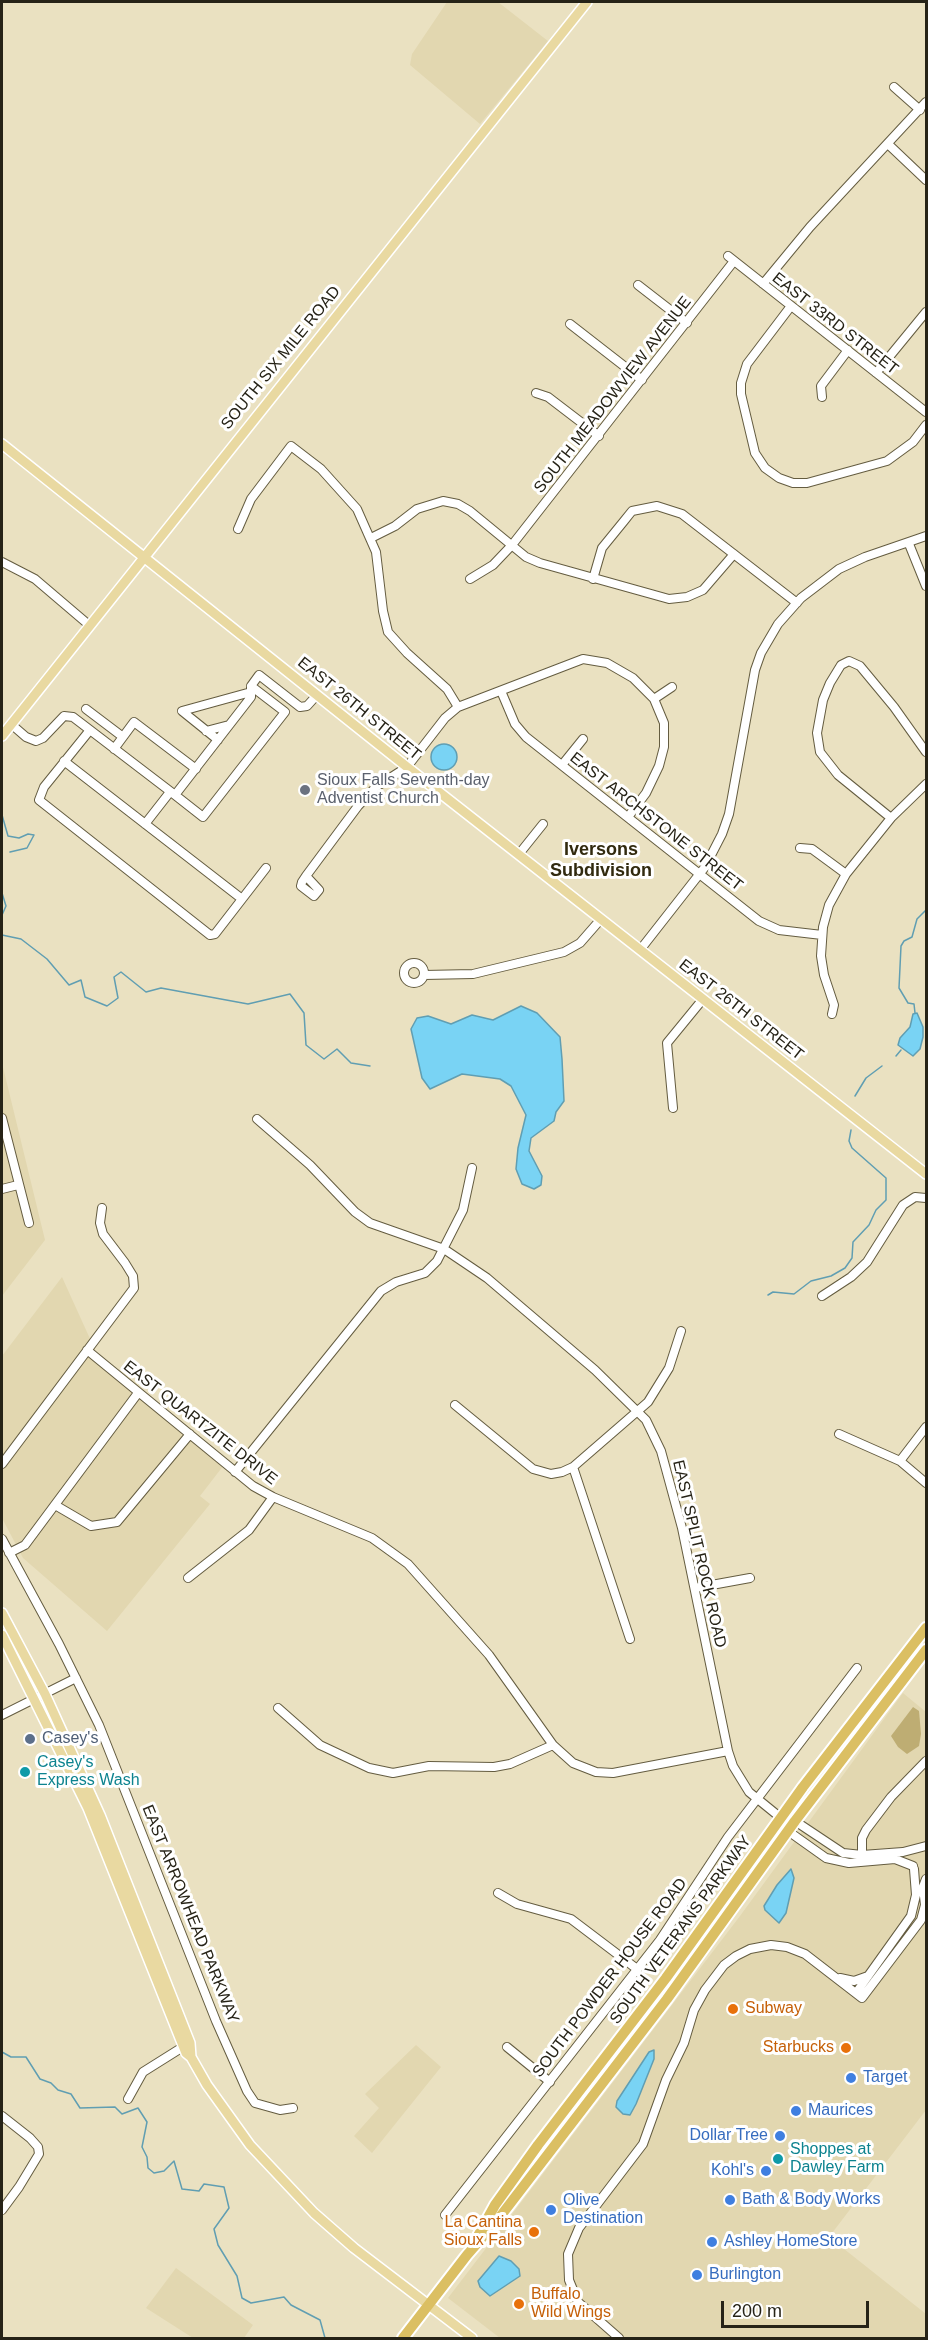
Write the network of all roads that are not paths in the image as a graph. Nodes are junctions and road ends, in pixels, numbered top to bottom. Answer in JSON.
{"nodes":[{"id":1,"x":587,"y":2,"type":"edge"},
{"id":2,"x":894,"y":87,"type":"dead end"},
{"id":3,"x":927,"y":102,"type":"edge"},
{"id":4,"x":920,"y":110,"type":"junction"},
{"id":5,"x":889,"y":145,"type":"junction"},
{"id":6,"x":927,"y":180,"type":"edge"},
{"id":7,"x":731,"y":259,"type":"joint"},
{"id":8,"x":763,"y":284,"type":"junction"},
{"id":9,"x":638,"y":285,"type":"dead end"},
{"id":10,"x":791,"y":306,"type":"junction"},
{"id":11,"x":927,"y":312,"type":"edge"},
{"id":12,"x":687,"y":323,"type":"junction"},
{"id":13,"x":570,"y":324,"type":"dead end"},
{"id":14,"x":848,"y":350,"type":"junction"},
{"id":15,"x":876,"y":373,"type":"junction"},
{"id":16,"x":642,"y":380,"type":"junction"},
{"id":17,"x":536,"y":393,"type":"dead end"},
{"id":18,"x":822,"y":397,"type":"dead end"},
{"id":19,"x":927,"y":412,"type":"edge"},
{"id":20,"x":927,"y":425,"type":"edge"},
{"id":21,"x":599,"y":436,"type":"junction"},
{"id":22,"x":2,"y":444,"type":"edge"},
{"id":23,"x":238,"y":530,"type":"dead end"},
{"id":24,"x":927,"y":536,"type":"edge"},
{"id":25,"x":371,"y":538,"type":"junction"},
{"id":26,"x":909,"y":543,"type":"junction"},
{"id":27,"x":512,"y":545,"type":"junction"},
{"id":28,"x":734,"y":554,"type":"junction"},
{"id":29,"x":144,"y":556,"type":"junction"},
{"id":30,"x":2,"y":562,"type":"edge"},
{"id":31,"x":470,"y":579,"type":"dead end"},
{"id":32,"x":593,"y":579,"type":"junction"},
{"id":33,"x":927,"y":586,"type":"edge"},
{"id":34,"x":797,"y":603,"type":"junction"},
{"id":35,"x":89,"y":625,"type":"junction"},
{"id":36,"x":672,"y":687,"type":"dead end"},
{"id":37,"x":251,"y":689,"type":"junction"},
{"id":38,"x":501,"y":691,"type":"junction"},
{"id":39,"x":318,"y":695,"type":"junction"},
{"id":40,"x":654,"y":699,"type":"junction"},
{"id":41,"x":458,"y":706,"type":"junction"},
{"id":42,"x":86,"y":709,"type":"dead end"},
{"id":43,"x":11,"y":724,"type":"junction"},
{"id":44,"x":229,"y":725,"type":"junction"},
{"id":45,"x":90,"y":730,"type":"junction"},
{"id":46,"x":206,"y":730,"type":"junction"},
{"id":47,"x":2,"y":736,"type":"edge"},
{"id":48,"x":123,"y":737,"type":"junction"},
{"id":49,"x":583,"y":739,"type":"dead end"},
{"id":50,"x":218,"y":740,"type":"junction"},
{"id":51,"x":114,"y":749,"type":"junction"},
{"id":52,"x":927,"y":752,"type":"edge"},
{"id":53,"x":64,"y":761,"type":"junction"},
{"id":54,"x":562,"y":765,"type":"junction"},
{"id":55,"x":407,"y":767,"type":"junction"},
{"id":56,"x":196,"y":769,"type":"junction"},
{"id":57,"x":927,"y":784,"type":"edge"},
{"id":58,"x":173,"y":794,"type":"junction"},
{"id":59,"x":628,"y":817,"type":"junction"},
{"id":60,"x":891,"y":818,"type":"junction"},
{"id":61,"x":145,"y":824,"type":"junction"},
{"id":62,"x":543,"y":824,"type":"dead end"},
{"id":63,"x":800,"y":848,"type":"dead end"},
{"id":64,"x":519,"y":854,"type":"junction"},
{"id":65,"x":266,"y":868,"type":"dead end"},
{"id":66,"x":700,"y":873,"type":"junction"},
{"id":67,"x":846,"y":874,"type":"junction"},
{"id":68,"x":306,"y":876,"type":"dead end"},
{"id":69,"x":242,"y":899,"type":"junction"},
{"id":70,"x":601,"y":919,"type":"junction"},
{"id":71,"x":822,"y":935,"type":"junction"},
{"id":72,"x":640,"y":950,"type":"junction"},
{"id":73,"x":424,"y":975,"type":"dead end"},
{"id":74,"x":703,"y":999,"type":"junction"},
{"id":75,"x":832,"y":1014,"type":"dead end"},
{"id":76,"x":673,"y":1108,"type":"dead end"},
{"id":77,"x":2,"y":1118,"type":"edge"},
{"id":78,"x":257,"y":1119,"type":"dead end"},
{"id":79,"x":472,"y":1168,"type":"dead end"},
{"id":80,"x":927,"y":1174,"type":"edge"},
{"id":81,"x":18,"y":1185,"type":"junction"},
{"id":82,"x":2,"y":1189,"type":"edge"},
{"id":83,"x":927,"y":1198,"type":"edge"},
{"id":84,"x":102,"y":1208,"type":"dead end"},
{"id":85,"x":29,"y":1223,"type":"dead end"},
{"id":86,"x":444,"y":1249,"type":"junction"},
{"id":87,"x":822,"y":1296,"type":"dead end"},
{"id":88,"x":681,"y":1331,"type":"dead end"},
{"id":89,"x":87,"y":1350,"type":"junction"},
{"id":90,"x":138,"y":1393,"type":"junction"},
{"id":91,"x":454,"y":1405,"type":"dead end"},
{"id":92,"x":638,"y":1412,"type":"junction"},
{"id":93,"x":927,"y":1427,"type":"edge"},
{"id":94,"x":190,"y":1434,"type":"junction"},
{"id":95,"x":839,"y":1434,"type":"dead end"},
{"id":96,"x":900,"y":1461,"type":"junction"},
{"id":97,"x":2,"y":1464,"type":"edge"},
{"id":98,"x":573,"y":1467,"type":"junction"},
{"id":99,"x":235,"y":1472,"type":"junction"},
{"id":100,"x":927,"y":1483,"type":"edge"},
{"id":101,"x":273,"y":1497,"type":"junction"},
{"id":102,"x":55,"y":1505,"type":"junction"},
{"id":103,"x":2,"y":1539,"type":"edge"},
{"id":104,"x":9,"y":1553,"type":"junction"},
{"id":105,"x":188,"y":1578,"type":"dead end"},
{"id":106,"x":750,"y":1578,"type":"dead end"},
{"id":107,"x":695,"y":1588,"type":"junction"},
{"id":108,"x":2,"y":1613,"type":"edge"},
{"id":109,"x":927,"y":1629,"type":"edge"},
{"id":110,"x":2,"y":1635,"type":"edge"},
{"id":111,"x":630,"y":1639,"type":"dead end"},
{"id":112,"x":927,"y":1650,"type":"edge"},
{"id":113,"x":857,"y":1668,"type":"dead end"},
{"id":114,"x":76,"y":1678,"type":"junction"},
{"id":115,"x":45,"y":1694,"type":"junction"},
{"id":116,"x":35,"y":1699,"type":"junction"},
{"id":117,"x":278,"y":1708,"type":"dead end"},
{"id":118,"x":2,"y":1716,"type":"edge"},
{"id":119,"x":553,"y":1745,"type":"junction"},
{"id":120,"x":728,"y":1751,"type":"junction"},
{"id":121,"x":927,"y":1761,"type":"edge"},
{"id":122,"x":756,"y":1799,"type":"junction"},
{"id":123,"x":781,"y":1818,"type":"junction"},
{"id":124,"x":795,"y":1821,"type":"junction"},
{"id":125,"x":788,"y":1831,"type":"junction"},
{"id":126,"x":927,"y":1837,"type":"edge"},
{"id":127,"x":927,"y":1846,"type":"edge"},
{"id":128,"x":917,"y":1849,"type":"junction"},
{"id":129,"x":862,"y":1855,"type":"junction"},
{"id":130,"x":914,"y":1868,"type":"junction"},
{"id":131,"x":927,"y":1874,"type":"edge"},
{"id":132,"x":927,"y":1878,"type":"edge"},
{"id":133,"x":498,"y":1893,"type":"dead end"},
{"id":134,"x":637,"y":1969,"type":"junction"},
{"id":135,"x":874,"y":1971,"type":"junction"},
{"id":136,"x":831,"y":1974,"type":"junction"},
{"id":137,"x":859,"y":1996,"type":"junction"},
{"id":138,"x":187,"y":2044,"type":"junction"},
{"id":139,"x":507,"y":2047,"type":"dead end"},
{"id":140,"x":550,"y":2082,"type":"junction"},
{"id":141,"x":128,"y":2099,"type":"dead end"},
{"id":142,"x":293,"y":2108,"type":"dead end"},
{"id":143,"x":2,"y":2116,"type":"edge"},
{"id":144,"x":2,"y":2210,"type":"edge"},
{"id":145,"x":446,"y":2215,"type":"dead end"},
{"id":146,"x":467,"y":2255,"type":"junction"},
{"id":147,"x":428,"y":2305,"type":"junction"},
{"id":148,"x":403,"y":2338,"type":"edge"},
{"id":149,"x":472,"y":2338,"type":"edge"},
{"id":150,"x":619,"y":2338,"type":"edge"}],
"edges":[{"from":1,"to":29,"type":"main road","name":"SOUTH SIX MILE ROAD"},
{"from":2,"to":4,"type":"street"},
{"from":3,"to":4,"type":"street"},
{"from":4,"to":5,"type":"street"},
{"from":5,"to":6,"type":"street"},
{"from":5,"to":8,"type":"street"},
{"from":7,"to":8,"type":"street","name":"EAST 33RD STREET"},
{"from":7,"to":12,"type":"street","name":"SOUTH MEADOWVIEW AVENUE"},
{"from":8,"to":10,"type":"street","name":"EAST 33RD STREET"},
{"from":9,"to":12,"type":"street"},
{"from":10,"to":14,"type":"street","name":"EAST 33RD STREET"},
{"from":10,"to":20,"type":"street"},
{"from":11,"to":15,"type":"street"},
{"from":12,"to":16,"type":"street","name":"SOUTH MEADOWVIEW AVENUE"},
{"from":13,"to":16,"type":"street"},
{"from":14,"to":15,"type":"street","name":"EAST 33RD STREET"},
{"from":14,"to":18,"type":"street"},
{"from":15,"to":19,"type":"street","name":"EAST 33RD STREET"},
{"from":16,"to":21,"type":"street","name":"SOUTH MEADOWVIEW AVENUE"},
{"from":17,"to":21,"type":"street"},
{"from":21,"to":27,"type":"street","name":"SOUTH MEADOWVIEW AVENUE"},
{"from":22,"to":29,"type":"main road","name":"EAST 26TH STREET"},
{"from":23,"to":25,"type":"street"},
{"from":24,"to":26,"type":"street"},
{"from":25,"to":27,"type":"street"},
{"from":25,"to":41,"type":"street"},
{"from":26,"to":33,"type":"street"},
{"from":26,"to":34,"type":"street"},
{"from":27,"to":31,"type":"street","name":"SOUTH MEADOWVIEW AVENUE"},
{"from":27,"to":32,"type":"street"},
{"from":28,"to":32,"type":"street"},
{"from":28,"to":32,"type":"street"},
{"from":28,"to":34,"type":"street"},
{"from":29,"to":35,"type":"main road","name":"SOUTH SIX MILE ROAD"},
{"from":29,"to":39,"type":"main road","name":"EAST 26TH STREET"},
{"from":30,"to":35,"type":"street"},
{"from":34,"to":66,"type":"street"},
{"from":35,"to":43,"type":"main road","name":"SOUTH SIX MILE ROAD"},
{"from":36,"to":40,"type":"street"},
{"from":37,"to":39,"type":"street"},
{"from":37,"to":44,"type":"street"},
{"from":37,"to":46,"type":"street"},
{"from":37,"to":58,"type":"street"},
{"from":38,"to":40,"type":"street"},
{"from":38,"to":41,"type":"street"},
{"from":38,"to":54,"type":"street","name":"EAST ARCHSTONE STREET"},
{"from":39,"to":55,"type":"main road","name":"EAST 26TH STREET"},
{"from":40,"to":59,"type":"street"},
{"from":41,"to":55,"type":"street"},
{"from":42,"to":48,"type":"street"},
{"from":43,"to":45,"type":"street"},
{"from":43,"to":47,"type":"main road","name":"SOUTH SIX MILE ROAD"},
{"from":44,"to":46,"type":"street"},
{"from":44,"to":50,"type":"street"},
{"from":45,"to":51,"type":"street"},
{"from":45,"to":53,"type":"street"},
{"from":46,"to":50,"type":"street"},
{"from":48,"to":51,"type":"street"},
{"from":48,"to":56,"type":"street"},
{"from":49,"to":54,"type":"street"},
{"from":50,"to":56,"type":"street"},
{"from":51,"to":58,"type":"street"},
{"from":52,"to":60,"type":"street"},
{"from":53,"to":61,"type":"street"},
{"from":53,"to":69,"type":"street"},
{"from":54,"to":59,"type":"street","name":"EAST ARCHSTONE STREET"},
{"from":55,"to":64,"type":"main road","name":"EAST 26TH STREET"},
{"from":55,"to":68,"type":"street"},
{"from":56,"to":58,"type":"street"},
{"from":57,"to":60,"type":"street"},
{"from":58,"to":61,"type":"street"},
{"from":59,"to":66,"type":"street","name":"EAST ARCHSTONE STREET"},
{"from":60,"to":67,"type":"street"},
{"from":61,"to":69,"type":"street"},
{"from":62,"to":64,"type":"street"},
{"from":63,"to":67,"type":"street"},
{"from":64,"to":70,"type":"main road","name":"EAST 26TH STREET"},
{"from":65,"to":69,"type":"street"},
{"from":66,"to":71,"type":"street","name":"EAST ARCHSTONE STREET"},
{"from":66,"to":72,"type":"street"},
{"from":67,"to":71,"type":"street"},
{"from":70,"to":72,"type":"main road","name":"EAST 26TH STREET"},
{"from":70,"to":73,"type":"street"},
{"from":71,"to":75,"type":"street"},
{"from":72,"to":74,"type":"main road","name":"EAST 26TH STREET"},
{"from":74,"to":76,"type":"street"},
{"from":74,"to":80,"type":"main road","name":"EAST 26TH STREET"},
{"from":77,"to":81,"type":"street"},
{"from":78,"to":86,"type":"street","name":"EAST SPLIT ROCK ROAD"},
{"from":79,"to":86,"type":"street"},
{"from":81,"to":82,"type":"street"},
{"from":81,"to":85,"type":"street"},
{"from":83,"to":87,"type":"street"},
{"from":84,"to":89,"type":"street"},
{"from":86,"to":92,"type":"street","name":"EAST SPLIT ROCK ROAD"},
{"from":86,"to":99,"type":"street"},
{"from":88,"to":92,"type":"street"},
{"from":89,"to":90,"type":"street","name":"EAST QUARTZITE DRIVE"},
{"from":89,"to":97,"type":"street"},
{"from":90,"to":94,"type":"street","name":"EAST QUARTZITE DRIVE"},
{"from":90,"to":102,"type":"street"},
{"from":91,"to":98,"type":"street"},
{"from":92,"to":98,"type":"street"},
{"from":92,"to":107,"type":"street","name":"EAST SPLIT ROCK ROAD"},
{"from":93,"to":96,"type":"street"},
{"from":94,"to":99,"type":"street","name":"EAST QUARTZITE DRIVE"},
{"from":94,"to":102,"type":"street"},
{"from":95,"to":96,"type":"street"},
{"from":96,"to":100,"type":"street"},
{"from":98,"to":111,"type":"street"},
{"from":99,"to":101,"type":"street","name":"EAST QUARTZITE DRIVE"},
{"from":101,"to":105,"type":"street"},
{"from":101,"to":119,"type":"street","name":"EAST QUARTZITE DRIVE"},
{"from":102,"to":104,"type":"street"},
{"from":103,"to":104,"type":"street","name":"EAST ARROWHEAD PARKWAY"},
{"from":104,"to":114,"type":"street","name":"EAST ARROWHEAD PARKWAY"},
{"from":106,"to":107,"type":"street"},
{"from":107,"to":120,"type":"street","name":"EAST SPLIT ROCK ROAD"},
{"from":108,"to":115,"type":"main road"},
{"from":109,"to":123,"type":"highway","name":"SOUTH VETERANS PARKWAY"},
{"from":110,"to":116,"type":"main road"},
{"from":112,"to":124,"type":"highway","name":"SOUTH VETERANS PARKWAY"},
{"from":113,"to":122,"type":"street","name":"SOUTH POWDER HOUSE ROAD"},
{"from":114,"to":115,"type":"street"},
{"from":114,"to":142,"type":"street","name":"EAST ARROWHEAD PARKWAY"},
{"from":115,"to":116,"type":"street"},
{"from":115,"to":138,"type":"main road"},
{"from":116,"to":118,"type":"street"},
{"from":116,"to":138,"type":"main road"},
{"from":117,"to":119,"type":"street"},
{"from":119,"to":120,"type":"street","name":"EAST QUARTZITE DRIVE"},
{"from":120,"to":122,"type":"street","name":"EAST SPLIT ROCK ROAD"},
{"from":121,"to":129,"type":"street"},
{"from":122,"to":123,"type":"street","name":"EAST SPLIT ROCK ROAD"},
{"from":122,"to":134,"type":"street","name":"SOUTH POWDER HOUSE ROAD"},
{"from":123,"to":124,"type":"street","name":"EAST SPLIT ROCK ROAD"},
{"from":123,"to":125,"type":"street"},
{"from":123,"to":146,"type":"highway","name":"SOUTH VETERANS PARKWAY"},
{"from":124,"to":125,"type":"highway","name":"SOUTH VETERANS PARKWAY"},
{"from":124,"to":129,"type":"street"},
{"from":125,"to":130,"type":"street"},
{"from":125,"to":146,"type":"highway","name":"SOUTH VETERANS PARKWAY"},
{"from":126,"to":128,"type":"street"},
{"from":127,"to":128,"type":"street"},
{"from":128,"to":129,"type":"street"},
{"from":128,"to":130,"type":"street"},
{"from":130,"to":131,"type":"street"},
{"from":130,"to":135,"type":"street"},
{"from":132,"to":137,"type":"street"},
{"from":133,"to":134,"type":"street"},
{"from":134,"to":140,"type":"street","name":"SOUTH POWDER HOUSE ROAD"},
{"from":135,"to":136,"type":"street"},
{"from":135,"to":137,"type":"street"},
{"from":136,"to":137,"type":"street"},
{"from":136,"to":150,"type":"street"},
{"from":138,"to":141,"type":"street"},
{"from":138,"to":147,"type":"main road"},
{"from":139,"to":140,"type":"street"},
{"from":140,"to":145,"type":"street","name":"SOUTH POWDER HOUSE ROAD"},
{"from":143,"to":144,"type":"street"},
{"from":146,"to":147,"type":"highway","name":"SOUTH VETERANS PARKWAY"},
{"from":147,"to":148,"type":"highway","name":"SOUTH VETERANS PARKWAY"},
{"from":147,"to":149,"type":"main road"}]}
